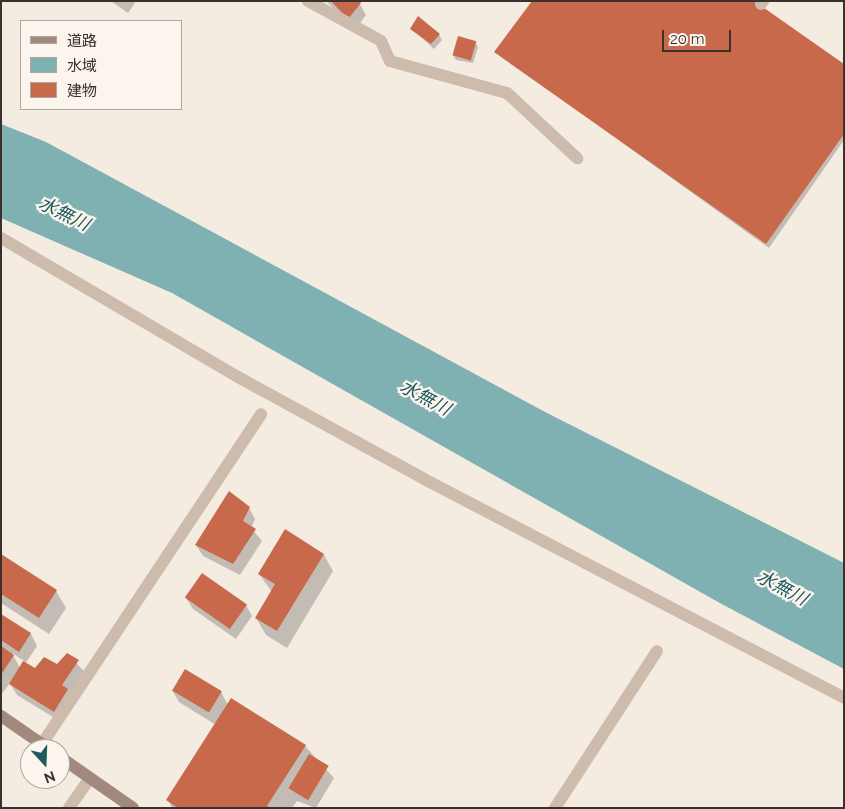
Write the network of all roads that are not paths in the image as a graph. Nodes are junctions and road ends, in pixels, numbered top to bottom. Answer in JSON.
{"nodes":[{"id":1,"x":308,"y":1,"type":"edge"},
{"id":2,"x":577,"y":158,"type":"dead end"},
{"id":3,"x":1,"y":238,"type":"edge"},
{"id":4,"x":261,"y":414,"type":"dead end"},
{"id":5,"x":657,"y":651,"type":"dead end"},
{"id":6,"x":844,"y":698,"type":"edge"},
{"id":7,"x":1,"y":716,"type":"edge"},
{"id":8,"x":36,"y":739,"type":"edge"},
{"id":9,"x":51,"y":739,"type":"edge"},
{"id":10,"x":70,"y":765,"type":"edge"},
{"id":11,"x":89,"y":779,"type":"junction"},
{"id":12,"x":69,"y":808,"type":"edge"},
{"id":13,"x":133,"y":808,"type":"edge"},
{"id":14,"x":555,"y":808,"type":"edge"}],
"edges":[{"from":1,"to":2,"type":"street"},
{"from":3,"to":6,"type":"street"},
{"from":4,"to":9,"type":"street"},
{"from":5,"to":14,"type":"street"},
{"from":7,"to":8,"type":"street"},
{"from":10,"to":11,"type":"street"},
{"from":11,"to":12,"type":"street"},
{"from":11,"to":13,"type":"street"}]}
